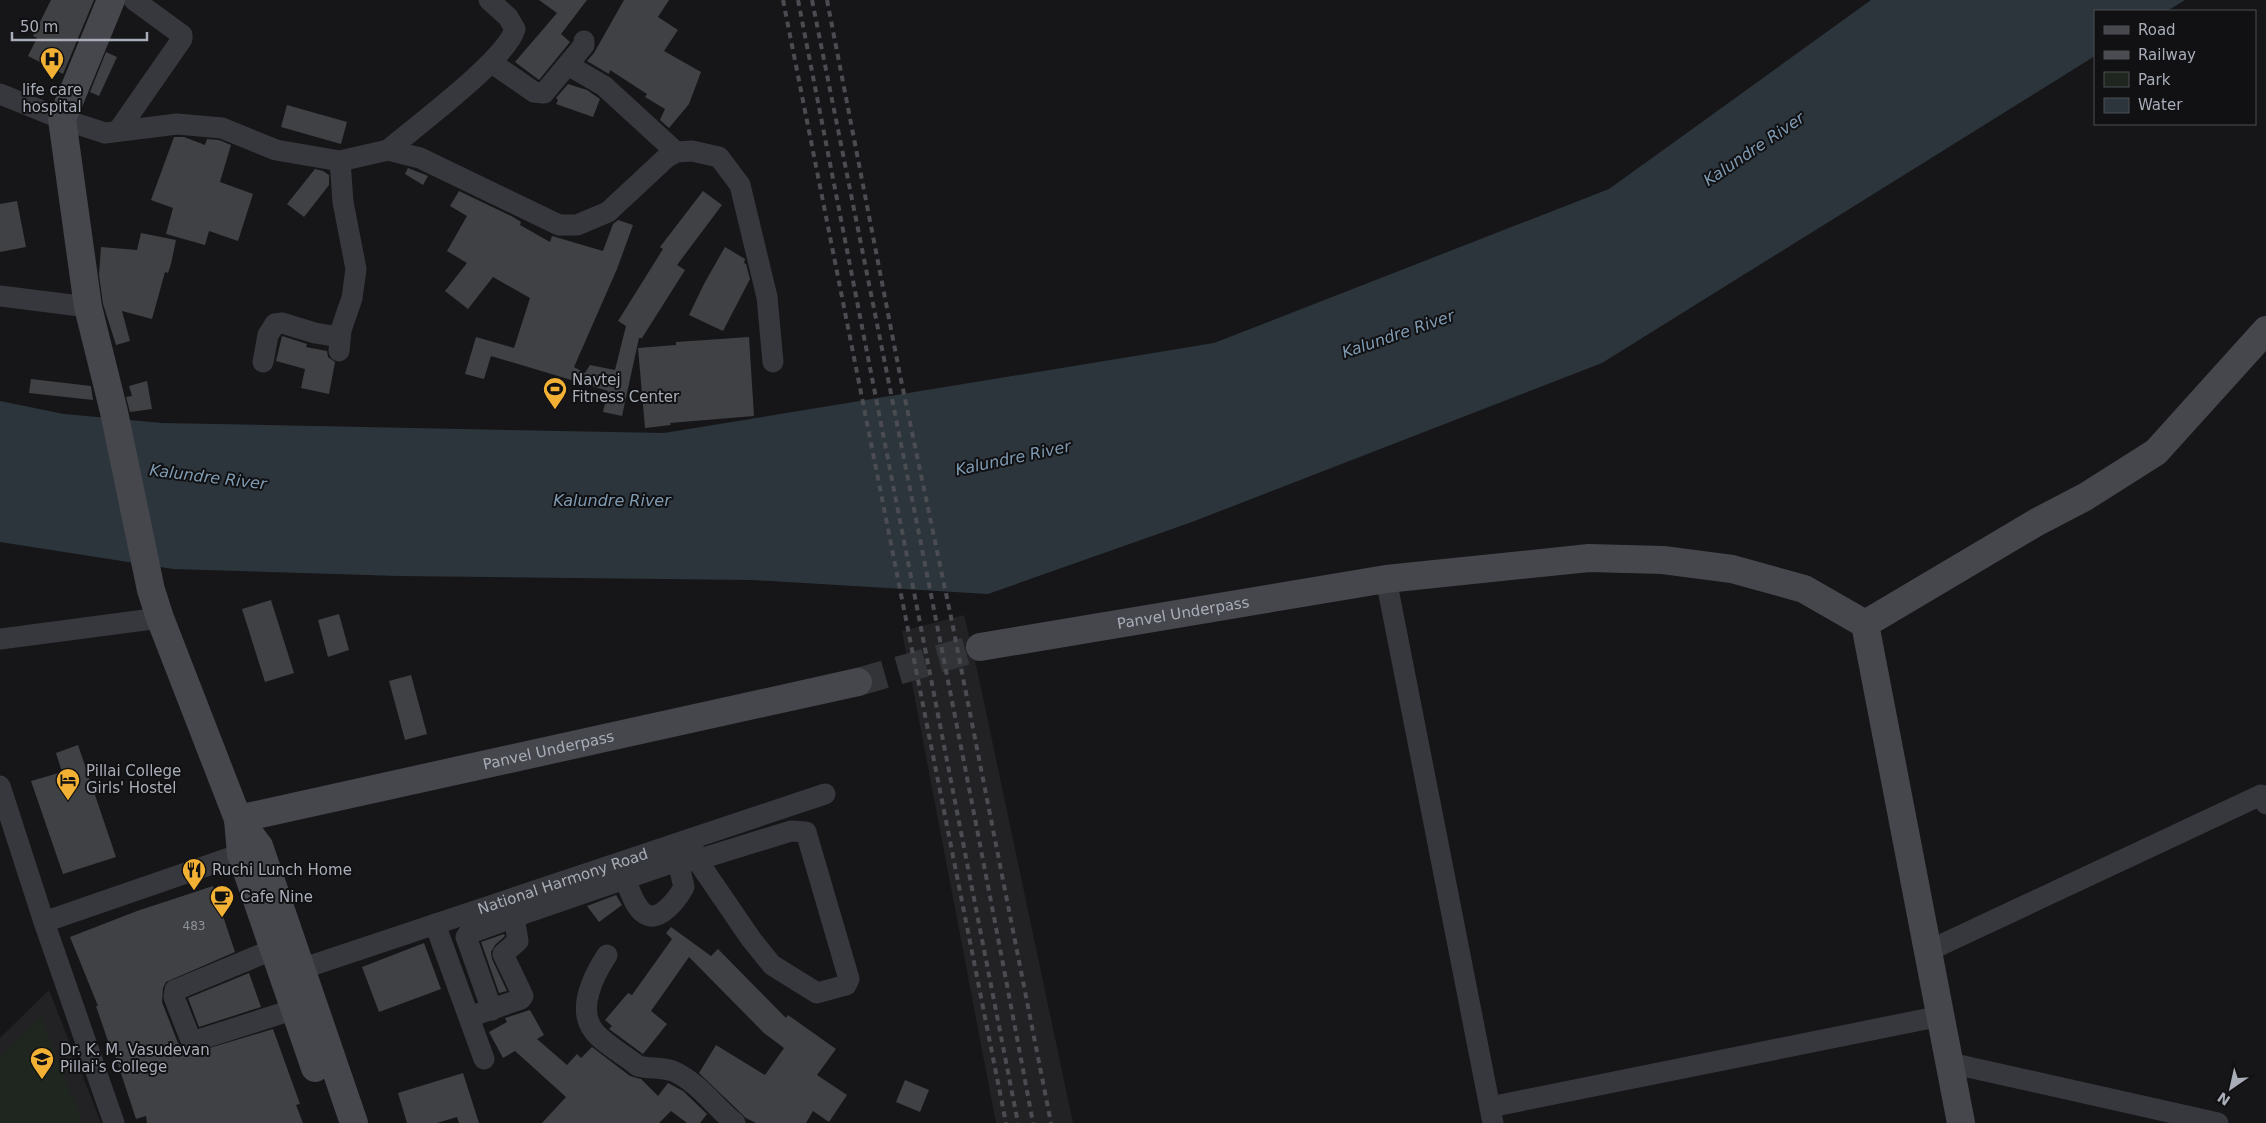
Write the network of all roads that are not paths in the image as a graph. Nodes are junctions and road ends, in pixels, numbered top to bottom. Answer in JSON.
{"nodes":[{"id":1,"x":111,"y":0,"type":"edge"},
{"id":2,"x":134,"y":0,"type":"edge"},
{"id":3,"x":489,"y":0,"type":"edge"},
{"id":4,"x":584,"y":41,"type":"dead end"},
{"id":5,"x":492,"y":63,"type":"junction"},
{"id":6,"x":568,"y":65,"type":"junction"},
{"id":7,"x":0,"y":94,"type":"edge"},
{"id":8,"x":62,"y":119,"type":"junction"},
{"id":9,"x":118,"y":131,"type":"junction"},
{"id":10,"x":388,"y":150,"type":"junction"},
{"id":11,"x":676,"y":152,"type":"junction"},
{"id":12,"x":340,"y":161,"type":"junction"},
{"id":13,"x":0,"y":296,"type":"edge"},
{"id":14,"x":88,"y":307,"type":"junction"},
{"id":15,"x":2266,"y":330,"type":"edge"},
{"id":16,"x":263,"y":362,"type":"dead end"},
{"id":17,"x":773,"y":362,"type":"dead end"},
{"id":18,"x":1386,"y":579,"type":"junction"},
{"id":19,"x":160,"y":618,"type":"junction"},
{"id":20,"x":1865,"y":624,"type":"junction"},
{"id":21,"x":0,"y":639,"type":"edge"},
{"id":22,"x":980,"y":647,"type":"tunnel mouth"},
{"id":23,"x":858,"y":682,"type":"tunnel mouth"},
{"id":24,"x":1,"y":791,"type":"edge"},
{"id":25,"x":825,"y":794,"type":"dead end"},
{"id":26,"x":2264,"y":797,"type":"edge"},
{"id":27,"x":783,"y":808,"type":"junction"},
{"id":28,"x":238,"y":819,"type":"junction"},
{"id":29,"x":791,"y":831,"type":"junction"},
{"id":30,"x":690,"y":839,"type":"junction"},
{"id":31,"x":241,"y":854,"type":"junction"},
{"id":32,"x":688,"y":861,"type":"junction"},
{"id":33,"x":625,"y":879,"type":"junction"},
{"id":34,"x":511,"y":908,"type":"junction"},
{"id":35,"x":44,"y":922,"type":"junction"},
{"id":36,"x":435,"y":924,"type":"junction"},
{"id":37,"x":274,"y":949,"type":"junction"},
{"id":38,"x":1928,"y":951,"type":"junction"},
{"id":39,"x":607,"y":956,"type":"dead end"},
{"id":40,"x":301,"y":969,"type":"junction"},
{"id":41,"x":295,"y":1009,"type":"junction"},
{"id":42,"x":492,"y":1010,"type":"junction"},
{"id":43,"x":1940,"y":1016,"type":"junction"},
{"id":44,"x":469,"y":1017,"type":"junction"},
{"id":45,"x":484,"y":1059,"type":"dead end"},
{"id":46,"x":1950,"y":1063,"type":"junction"},
{"id":47,"x":1492,"y":1115,"type":"edge"},
{"id":48,"x":724,"y":1120,"type":"edge"},
{"id":49,"x":114,"y":1123,"type":"edge"},
{"id":50,"x":334,"y":1123,"type":"edge"},
{"id":51,"x":354,"y":1123,"type":"edge"},
{"id":52,"x":1961,"y":1123,"type":"edge"},
{"id":53,"x":2218,"y":1123,"type":"edge"}],
"edges":[{"from":1,"to":8,"type":"main road"},
{"from":2,"to":9,"type":"street"},
{"from":3,"to":5,"type":"street"},
{"from":4,"to":6,"type":"street"},
{"from":5,"to":6,"type":"street"},
{"from":5,"to":10,"type":"street"},
{"from":6,"to":11,"type":"street"},
{"from":7,"to":8,"type":"street"},
{"from":8,"to":9,"type":"street"},
{"from":8,"to":14,"type":"main road"},
{"from":9,"to":12,"type":"street"},
{"from":10,"to":11,"type":"street"},
{"from":10,"to":12,"type":"street"},
{"from":11,"to":17,"type":"street"},
{"from":12,"to":16,"type":"street"},
{"from":13,"to":14,"type":"street"},
{"from":14,"to":19,"type":"main road"},
{"from":15,"to":20,"type":"main road"},
{"from":18,"to":20,"type":"main road","name":"Panvel Underpass"},
{"from":18,"to":22,"type":"main road","name":"Panvel Underpass"},
{"from":18,"to":47,"type":"street"},
{"from":19,"to":21,"type":"street"},
{"from":19,"to":28,"type":"main road"},
{"from":20,"to":38,"type":"main road"},
{"from":23,"to":28,"type":"main road","name":"Panvel Underpass"},
{"from":24,"to":35,"type":"street"},
{"from":25,"to":27,"type":"street","name":"National Harmony Road"},
{"from":26,"to":38,"type":"street"},
{"from":27,"to":29,"type":"street"},
{"from":27,"to":30,"type":"street","name":"National Harmony Road"},
{"from":28,"to":31,"type":"main road"},
{"from":28,"to":40,"type":"main road"},
{"from":29,"to":32,"type":"street"},
{"from":29,"to":32,"type":"street"},
{"from":30,"to":32,"type":"street"},
{"from":30,"to":34,"type":"street","name":"National Harmony Road"},
{"from":31,"to":35,"type":"street"},
{"from":31,"to":37,"type":"main road"},
{"from":32,"to":33,"type":"street"},
{"from":32,"to":33,"type":"street"},
{"from":33,"to":34,"type":"street"},
{"from":34,"to":36,"type":"street","name":"National Harmony Road"},
{"from":34,"to":42,"type":"street"},
{"from":34,"to":42,"type":"street"},
{"from":35,"to":49,"type":"street"},
{"from":36,"to":40,"type":"street","name":"National Harmony Road"},
{"from":36,"to":44,"type":"street"},
{"from":37,"to":41,"type":"main road"},
{"from":37,"to":41,"type":"street"},
{"from":38,"to":43,"type":"main road"},
{"from":39,"to":48,"type":"street"},
{"from":40,"to":51,"type":"main road"},
{"from":41,"to":50,"type":"main road"},
{"from":42,"to":44,"type":"street"},
{"from":43,"to":46,"type":"main road"},
{"from":43,"to":47,"type":"street"},
{"from":44,"to":45,"type":"street"},
{"from":46,"to":52,"type":"main road"},
{"from":46,"to":53,"type":"street"}]}
